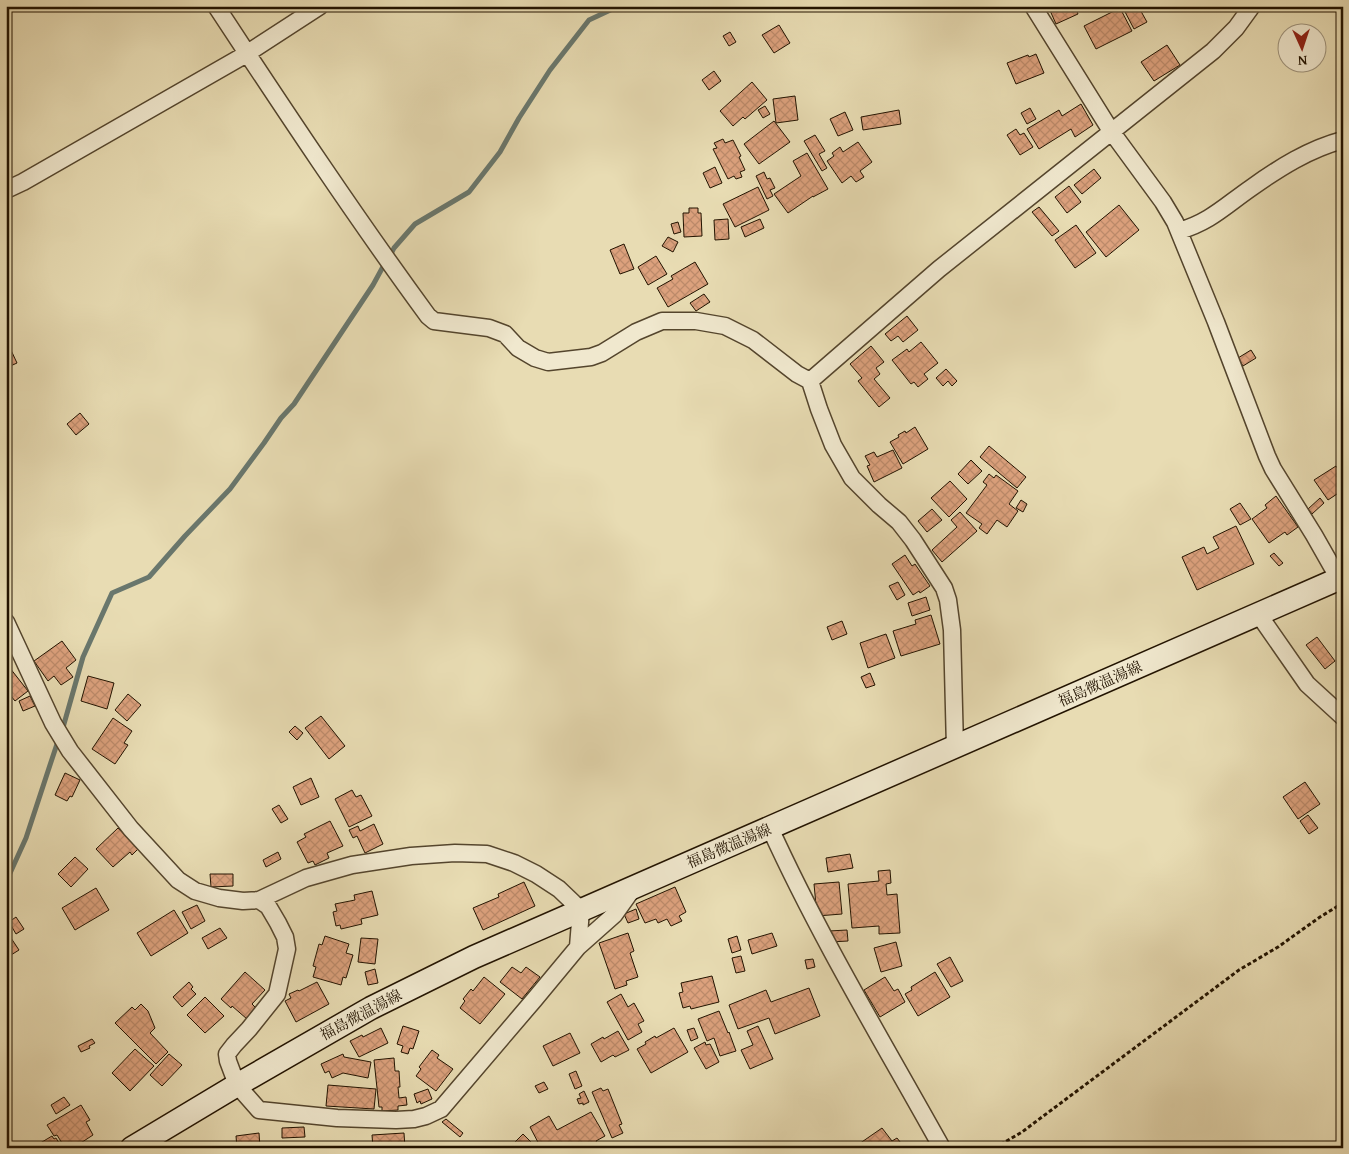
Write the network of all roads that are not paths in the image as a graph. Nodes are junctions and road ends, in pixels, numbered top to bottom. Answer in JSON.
{"nodes":[{"id":1,"x":216,"y":6,"type":"edge"},
{"id":2,"x":320,"y":6,"type":"edge"},
{"id":3,"x":1033,"y":6,"type":"edge"},
{"id":4,"x":1252,"y":6,"type":"edge"},
{"id":5,"x":247,"y":53,"type":"junction"},
{"id":6,"x":1111,"y":131,"type":"junction"},
{"id":7,"x":1343,"y":140,"type":"edge"},
{"id":8,"x":6,"y":190,"type":"edge"},
{"id":9,"x":1179,"y":232,"type":"junction"},
{"id":10,"x":810,"y":381,"type":"junction"},
{"id":11,"x":1341,"y":578,"type":"edge"},
{"id":12,"x":1259,"y":614,"type":"junction"},
{"id":13,"x":6,"y":622,"type":"edge"},
{"id":14,"x":1343,"y":717,"type":"edge"},
{"id":15,"x":955,"y":748,"type":"junction"},
{"id":16,"x":770,"y":828,"type":"junction"},
{"id":17,"x":636,"y":885,"type":"junction"},
{"id":18,"x":259,"y":900,"type":"junction"},
{"id":19,"x":581,"y":910,"type":"junction"},
{"id":20,"x":578,"y":947,"type":"junction"},
{"id":21,"x":237,"y":1085,"type":"junction"},
{"id":22,"x":132,"y":1148,"type":"edge"},
{"id":23,"x":942,"y":1148,"type":"edge"}],
"edges":[{"from":1,"to":5,"type":"street"},
{"from":2,"to":5,"type":"street"},
{"from":3,"to":6,"type":"street"},
{"from":4,"to":6,"type":"street"},
{"from":5,"to":8,"type":"street"},
{"from":5,"to":10,"type":"street"},
{"from":6,"to":9,"type":"street"},
{"from":6,"to":10,"type":"street"},
{"from":7,"to":9,"type":"street"},
{"from":9,"to":11,"type":"street"},
{"from":10,"to":15,"type":"street"},
{"from":11,"to":12,"type":"main road","name":"福島微温湯線"},
{"from":12,"to":14,"type":"street"},
{"from":12,"to":15,"type":"main road","name":"福島微温湯線"},
{"from":13,"to":18,"type":"street"},
{"from":15,"to":16,"type":"main road","name":"福島微温湯線"},
{"from":16,"to":17,"type":"main road","name":"福島微温湯線"},
{"from":16,"to":23,"type":"street"},
{"from":17,"to":19,"type":"main road","name":"福島微温湯線"},
{"from":17,"to":20,"type":"street"},
{"from":18,"to":19,"type":"street"},
{"from":18,"to":21,"type":"street"},
{"from":19,"to":20,"type":"street"},
{"from":19,"to":21,"type":"main road","name":"福島微温湯線"},
{"from":20,"to":21,"type":"street"},
{"from":21,"to":22,"type":"main road","name":"福島微温湯線"}]}
